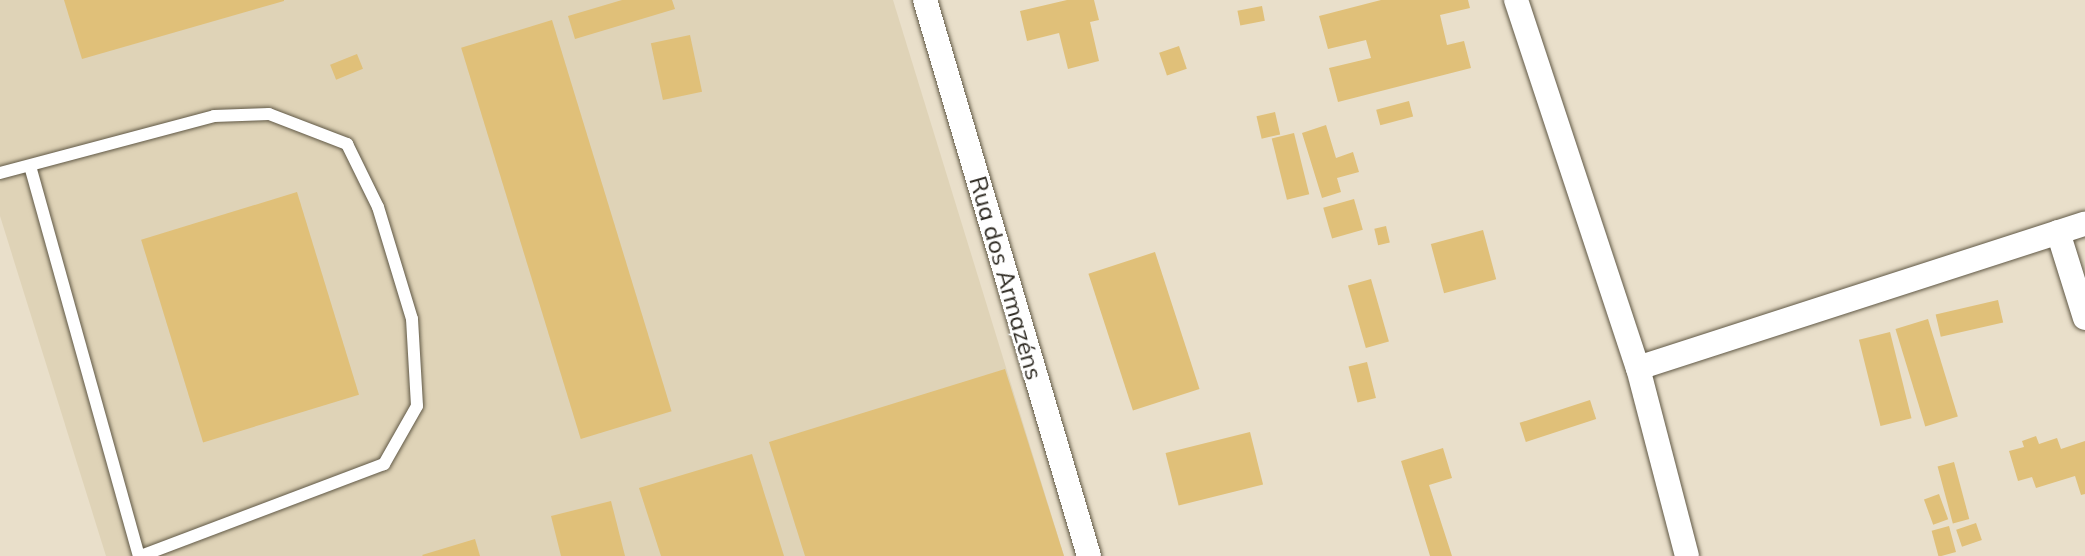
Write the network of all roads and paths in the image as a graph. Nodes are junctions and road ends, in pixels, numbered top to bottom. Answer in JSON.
{"nodes":[{"id":1,"x":925,"y":0,"type":"edge"},
{"id":2,"x":1516,"y":0,"type":"edge"},
{"id":3,"x":30,"y":166,"type":"junction"},
{"id":4,"x":0,"y":173,"type":"edge"},
{"id":5,"x":2085,"y":224,"type":"edge"},
{"id":6,"x":2058,"y":232,"type":"junction"},
{"id":7,"x":2085,"y":318,"type":"edge"},
{"id":8,"x":1638,"y":368,"type":"junction"},
{"id":9,"x":140,"y":556,"type":"edge"},
{"id":10,"x":1089,"y":556,"type":"edge"},
{"id":11,"x":1687,"y":556,"type":"edge"}],
"edges":[{"from":1,"to":10,"type":"street","name":"Rua dos Armazéns"},
{"from":2,"to":8,"type":"street"},
{"from":3,"to":4,"type":"lane"},
{"from":3,"to":9,"type":"lane"},
{"from":3,"to":9,"type":"lane"},
{"from":5,"to":6,"type":"street"},
{"from":6,"to":7,"type":"street"},
{"from":6,"to":8,"type":"street"},
{"from":8,"to":11,"type":"street"}]}
